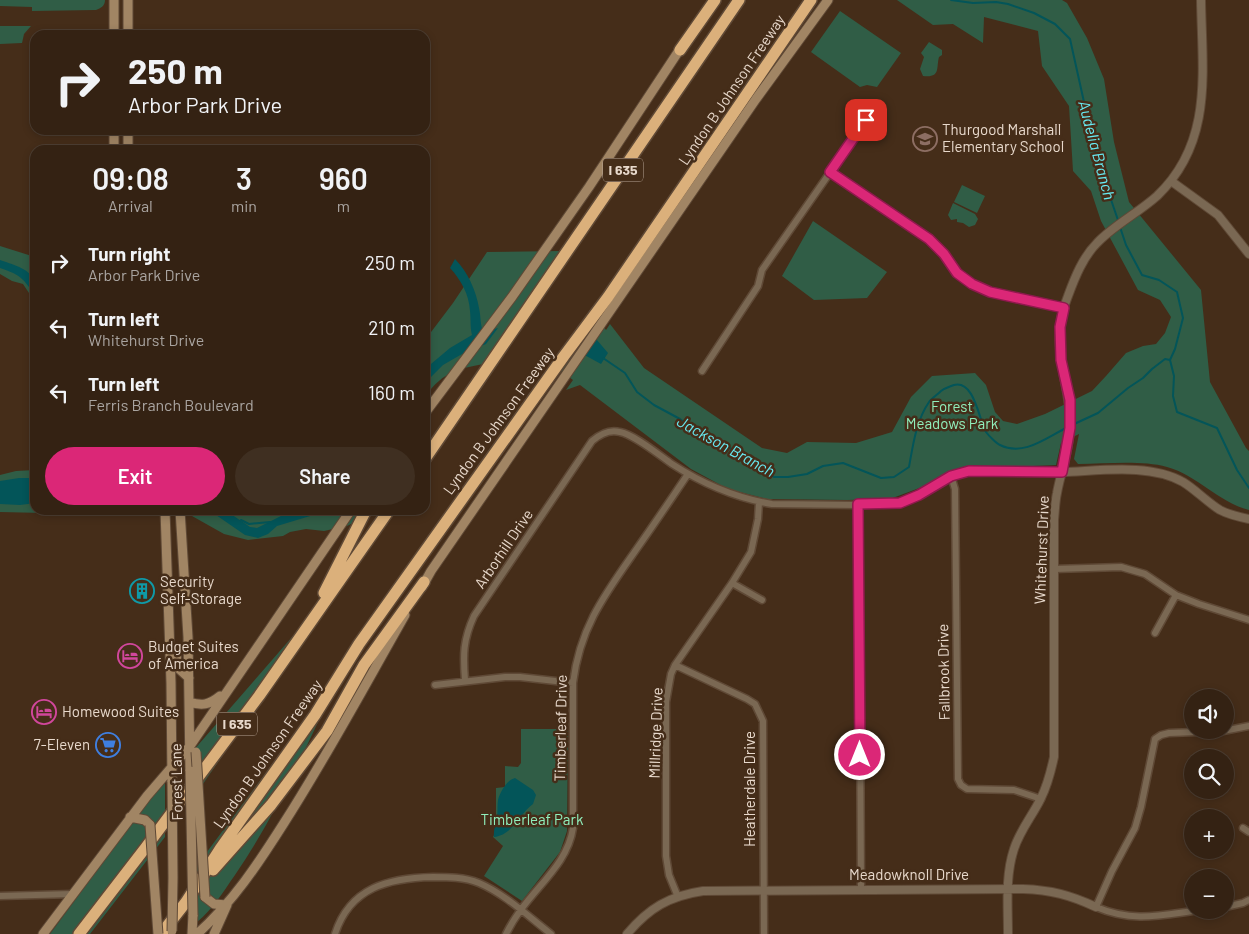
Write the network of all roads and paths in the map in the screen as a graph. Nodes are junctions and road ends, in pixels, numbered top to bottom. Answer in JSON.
{"nodes":[{"id":1,"x":114,"y":0,"type":"edge"},
{"id":2,"x":128,"y":0,"type":"edge"},
{"id":3,"x":708,"y":0,"type":"edge"},
{"id":4,"x":715,"y":0,"type":"edge"},
{"id":5,"x":739,"y":0,"type":"edge"},
{"id":6,"x":811,"y":0,"type":"edge"},
{"id":7,"x":828,"y":0,"type":"edge"},
{"id":8,"x":1201,"y":0,"type":"edge"},
{"id":9,"x":114,"y":30,"type":"edge"},
{"id":10,"x":128,"y":30,"type":"edge"},
{"id":11,"x":680,"y":50,"type":"junction"},
{"id":12,"x":869,"y":108,"type":"dead end"},
{"id":13,"x":830,"y":172,"type":"junction"},
{"id":14,"x":1171,"y":180,"type":"junction"},
{"id":15,"x":1249,"y":254,"type":"edge"},
{"id":16,"x":1064,"y":308,"type":"junction"},
{"id":17,"x":702,"y":371,"type":"dead end"},
{"id":18,"x":430,"y":406,"type":"edge"},
{"id":19,"x":430,"y":452,"type":"edge"},
{"id":20,"x":1062,"y":472,"type":"junction"},
{"id":21,"x":688,"y":474,"type":"junction"},
{"id":22,"x":951,"y":476,"type":"junction"},
{"id":23,"x":759,"y":502,"type":"junction"},
{"id":24,"x":858,"y":504,"type":"junction"},
{"id":25,"x":165,"y":515,"type":"edge"},
{"id":26,"x":180,"y":515,"type":"edge"},
{"id":27,"x":348,"y":515,"type":"edge"},
{"id":28,"x":363,"y":515,"type":"edge"},
{"id":29,"x":386,"y":515,"type":"edge"},
{"id":30,"x":1249,"y":519,"type":"edge"},
{"id":31,"x":1054,"y":569,"type":"junction"},
{"id":32,"x":424,"y":582,"type":"junction"},
{"id":33,"x":732,"y":584,"type":"junction"},
{"id":34,"x":1176,"y":595,"type":"junction"},
{"id":35,"x":762,"y":600,"type":"dead end"},
{"id":36,"x":1249,"y":620,"type":"edge"},
{"id":37,"x":169,"y":631,"type":"junction"},
{"id":38,"x":304,"y":632,"type":"junction"},
{"id":39,"x":1156,"y":633,"type":"dead end"},
{"id":40,"x":675,"y":666,"type":"junction"},
{"id":41,"x":189,"y":678,"type":"junction"},
{"id":42,"x":466,"y":680,"type":"junction"},
{"id":43,"x":573,"y":683,"type":"junction"},
{"id":44,"x":435,"y":685,"type":"dead end"},
{"id":45,"x":230,"y":688,"type":"junction"},
{"id":46,"x":189,"y":702,"type":"junction"},
{"id":47,"x":1249,"y":726,"type":"edge"},
{"id":48,"x":193,"y":749,"type":"junction"},
{"id":49,"x":172,"y":766,"type":"junction"},
{"id":50,"x":1041,"y":799,"type":"junction"},
{"id":51,"x":130,"y":817,"type":"junction"},
{"id":52,"x":860,"y":889,"type":"junction"},
{"id":53,"x":1008,"y":889,"type":"junction"},
{"id":54,"x":763,"y":891,"type":"junction"},
{"id":55,"x":72,"y":894,"type":"junction"},
{"id":56,"x":0,"y":896,"type":"edge"},
{"id":57,"x":678,"y":897,"type":"junction"},
{"id":58,"x":1249,"y":900,"type":"edge"},
{"id":59,"x":186,"y":902,"type":"junction"},
{"id":60,"x":1234,"y":905,"type":"edge"},
{"id":61,"x":227,"y":906,"type":"junction"},
{"id":62,"x":1096,"y":907,"type":"junction"},
{"id":63,"x":520,"y":910,"type":"junction"},
{"id":64,"x":1184,"y":912,"type":"edge"},
{"id":65,"x":165,"y":933,"type":"edge"},
{"id":66,"x":43,"y":934,"type":"edge"},
{"id":67,"x":79,"y":934,"type":"edge"},
{"id":68,"x":192,"y":934,"type":"edge"},
{"id":69,"x":197,"y":934,"type":"edge"},
{"id":70,"x":214,"y":934,"type":"edge"},
{"id":71,"x":335,"y":934,"type":"edge"},
{"id":72,"x":506,"y":934,"type":"edge"},
{"id":73,"x":551,"y":934,"type":"edge"},
{"id":74,"x":627,"y":934,"type":"edge"},
{"id":75,"x":764,"y":934,"type":"edge"},
{"id":76,"x":1008,"y":934,"type":"edge"}],
"edges":[{"from":1,"to":9,"type":"main road"},
{"from":2,"to":10,"type":"main road"},
{"from":3,"to":11,"type":"main road"},
{"from":4,"to":11,"type":"highway"},
{"from":5,"to":19,"type":"highway","number":"I 635"},
{"from":6,"to":59,"type":"highway","name":"Lyndon B Johnson Freeway"},
{"from":7,"to":32,"type":"main road"},
{"from":8,"to":14,"type":"street","name":"Whitehurst Drive"},
{"from":11,"to":18,"type":"main road"},
{"from":12,"to":13,"type":"street"},
{"from":13,"to":16,"type":"street"},
{"from":13,"to":17,"type":"street"},
{"from":14,"to":15,"type":"street"},
{"from":14,"to":16,"type":"street","name":"Whitehurst Drive"},
{"from":16,"to":20,"type":"street","name":"Whitehurst Drive"},
{"from":20,"to":22,"type":"street"},
{"from":20,"to":30,"type":"street"},
{"from":20,"to":31,"type":"street","name":"Whitehurst Drive"},
{"from":21,"to":23,"type":"street"},
{"from":21,"to":42,"type":"street","name":"Arborhill Drive"},
{"from":21,"to":43,"type":"street","name":"Timberleaf Drive"},
{"from":22,"to":24,"type":"street"},
{"from":22,"to":50,"type":"street","name":"Fallbrook Drive"},
{"from":23,"to":24,"type":"street"},
{"from":23,"to":33,"type":"street","name":"Millridge Drive"},
{"from":24,"to":52,"type":"street"},
{"from":25,"to":37,"type":"main road","name":"Forest Lane"},
{"from":26,"to":41,"type":"main road","name":"Forest Lane"},
{"from":27,"to":45,"type":"main road"},
{"from":28,"to":38,"type":"highway"},
{"from":29,"to":38,"type":"highway","number":"I 635"},
{"from":31,"to":34,"type":"street"},
{"from":31,"to":50,"type":"street","name":"Whitehurst Drive"},
{"from":32,"to":59,"type":"highway"},
{"from":32,"to":61,"type":"main road"},
{"from":33,"to":35,"type":"street"},
{"from":33,"to":40,"type":"street","name":"Millridge Drive"},
{"from":34,"to":36,"type":"street"},
{"from":34,"to":39,"type":"street"},
{"from":37,"to":41,"type":"main road"},
{"from":37,"to":49,"type":"main road","name":"Forest Lane"},
{"from":38,"to":67,"type":"highway","number":"I 635"},
{"from":40,"to":54,"type":"street","name":"Heatherdale Drive"},
{"from":40,"to":57,"type":"street","name":"Millridge Drive"},
{"from":41,"to":46,"type":"main road","name":"Forest Lane"},
{"from":42,"to":43,"type":"street"},
{"from":42,"to":44,"type":"street"},
{"from":43,"to":63,"type":"street","name":"Timberleaf Drive"},
{"from":45,"to":46,"type":"main road"},
{"from":45,"to":48,"type":"main road"},
{"from":46,"to":48,"type":"main road","name":"Forest Lane"},
{"from":47,"to":62,"type":"street"},
{"from":48,"to":49,"type":"main road"},
{"from":48,"to":61,"type":"main road","bridge":true},
{"from":48,"to":68,"type":"main road","name":"Forest Lane","bridge":true},
{"from":49,"to":51,"type":"main road"},
{"from":49,"to":65,"type":"main road","name":"Forest Lane","bridge":true},
{"from":50,"to":53,"type":"street","name":"Whitehurst Drive"},
{"from":51,"to":55,"type":"main road"},
{"from":51,"to":65,"type":"main road","bridge":true},
{"from":52,"to":53,"type":"street","name":"Meadowknoll Drive"},
{"from":52,"to":54,"type":"street","name":"Meadowknoll Drive"},
{"from":53,"to":62,"type":"street","name":"Meadowknoll Drive"},
{"from":53,"to":76,"type":"street","name":"Whitehurst Drive"},
{"from":54,"to":57,"type":"street","name":"Meadowknoll Drive"},
{"from":54,"to":75,"type":"street","name":"Heatherdale Drive"},
{"from":55,"to":56,"type":"street"},
{"from":55,"to":66,"type":"main road"},
{"from":57,"to":74,"type":"street","name":"Meadowknoll Drive"},
{"from":58,"to":60,"type":"street"},
{"from":59,"to":65,"type":"highway","name":"Lyndon B Johnson Freeway"},
{"from":61,"to":69,"type":"main road"},
{"from":61,"to":70,"type":"main road"},
{"from":62,"to":64,"type":"street","name":"Meadowknoll Drive"},
{"from":63,"to":71,"type":"street"},
{"from":63,"to":72,"type":"street","name":"Timberleaf Drive"},
{"from":63,"to":73,"type":"street"}]}
